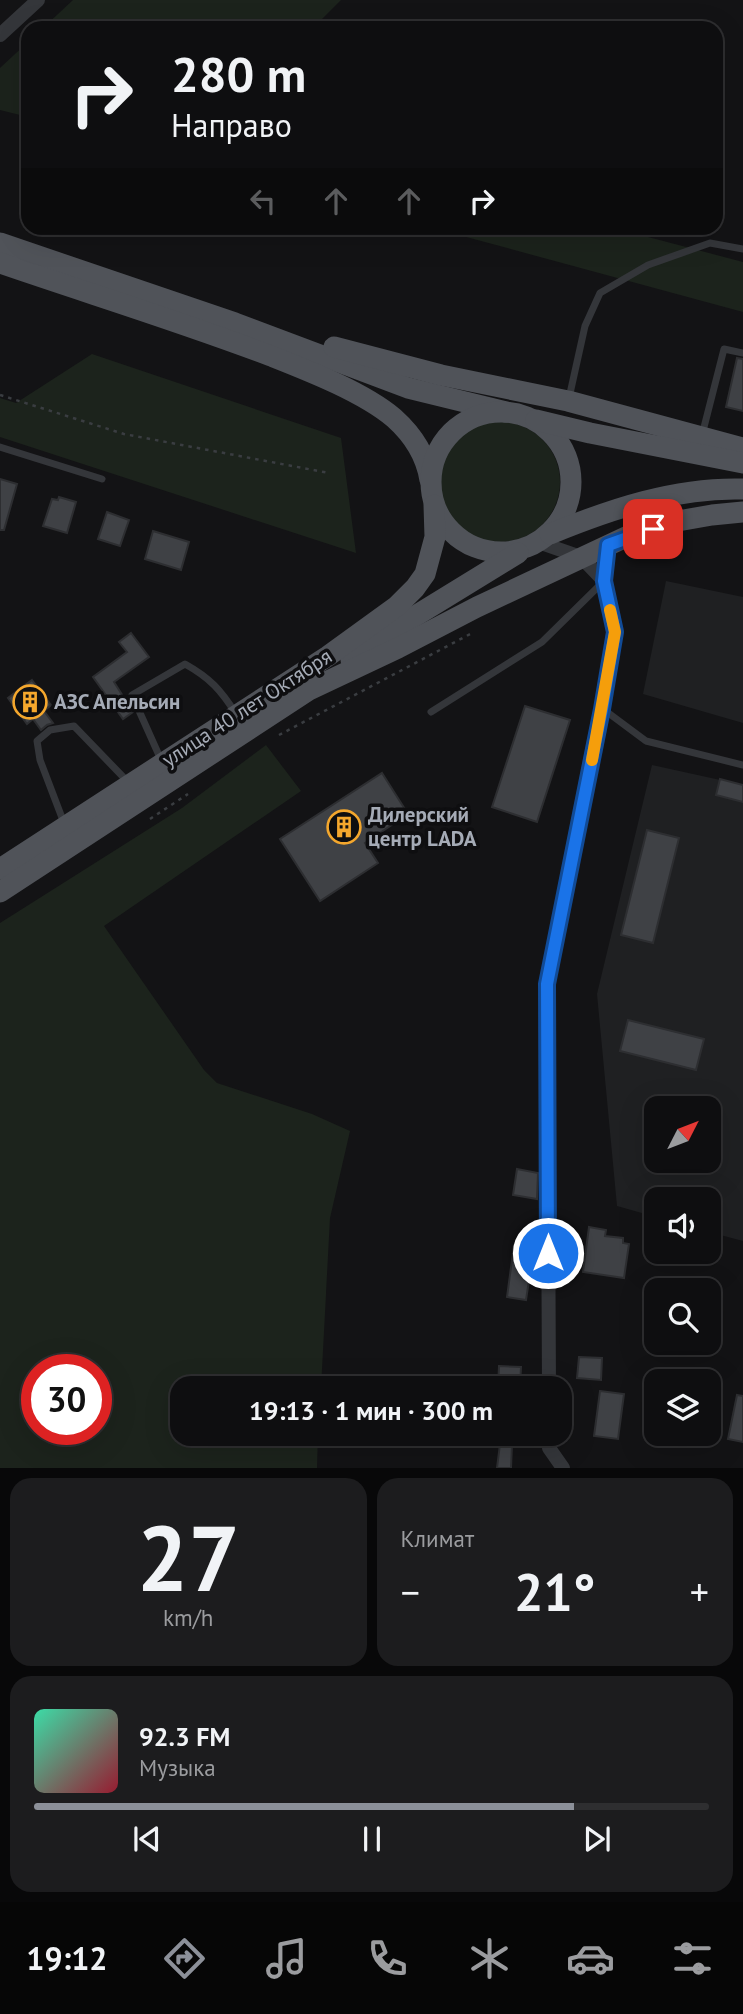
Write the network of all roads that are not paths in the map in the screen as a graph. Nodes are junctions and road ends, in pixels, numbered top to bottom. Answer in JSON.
{"nodes":[{"id":1,"x":38,"y":0,"type":"edge"},
{"id":2,"x":0,"y":35,"type":"edge"},
{"id":3,"x":0,"y":243,"type":"edge"},
{"id":4,"x":743,"y":249,"type":"edge"},
{"id":5,"x":0,"y":263,"type":"edge"},
{"id":6,"x":296,"y":344,"type":"junction"},
{"id":7,"x":743,"y":354,"type":"edge"},
{"id":8,"x":568,"y":401,"type":"junction"},
{"id":9,"x":506,"y":412,"type":"junction"},
{"id":10,"x":530,"y":418,"type":"junction"},
{"id":11,"x":702,"y":437,"type":"junction"},
{"id":12,"x":0,"y":447,"type":"edge"},
{"id":13,"x":743,"y":448,"type":"edge"},
{"id":14,"x":743,"y":463,"type":"edge"},
{"id":15,"x":102,"y":479,"type":"dead end"},
{"id":16,"x":430,"y":481,"type":"junction"},
{"id":17,"x":743,"y":489,"type":"edge"},
{"id":18,"x":434,"y":505,"type":"junction"},
{"id":19,"x":743,"y":512,"type":"edge"},
{"id":20,"x":538,"y":542,"type":"junction"},
{"id":21,"x":608,"y":545,"type":"junction"},
{"id":22,"x":581,"y":557,"type":"junction"},
{"id":23,"x":604,"y":581,"type":"junction"},
{"id":24,"x":309,"y":690,"type":"junction"},
{"id":25,"x":602,"y":709,"type":"junction"},
{"id":26,"x":431,"y":712,"type":"dead end"},
{"id":27,"x":237,"y":715,"type":"junction"},
{"id":28,"x":163,"y":764,"type":"junction"},
{"id":29,"x":743,"y":765,"type":"edge"},
{"id":30,"x":131,"y":785,"type":"junction"},
{"id":31,"x":66,"y":827,"type":"junction"},
{"id":32,"x":0,"y":869,"type":"edge"},
{"id":33,"x":0,"y":892,"type":"edge"},
{"id":34,"x":549,"y":1376,"type":"edge"},
{"id":35,"x":550,"y":1446,"type":"edge"},
{"id":36,"x":563,"y":1468,"type":"edge"}],
"edges":[{"from":1,"to":2,"type":"street"},
{"from":3,"to":6,"type":"main road","name":"улица 40 лет Октября"},
{"from":4,"to":8,"type":"lane"},
{"from":5,"to":16,"type":"main road","name":"улица 40 лет Октября"},
{"from":6,"to":8,"type":"main road","name":"улица 40 лет Октября"},
{"from":6,"to":9,"type":"main road","name":"улица 40 лет Октября"},
{"from":7,"to":11,"type":"lane"},
{"from":8,"to":11,"type":"main road","name":"улица 40 лет Октября"},
{"from":9,"to":10,"type":"main road","name":"улица 40 лет Октября"},
{"from":9,"to":16,"type":"main road","name":"улица 40 лет Октября"},
{"from":10,"to":14,"type":"main road","name":"улица 40 лет Октября"},
{"from":10,"to":20,"type":"main road","name":"улица 40 лет Октября"},
{"from":11,"to":13,"type":"main road","name":"улица 40 лет Октября"},
{"from":12,"to":15,"type":"lane"},
{"from":16,"to":18,"type":"main road","name":"улица 40 лет Октября"},
{"from":17,"to":20,"type":"main road","name":"улица 40 лет Октября"},
{"from":18,"to":20,"type":"main road","name":"улица 40 лет Октября"},
{"from":18,"to":27,"type":"main road","name":"улица 40 лет Октября"},
{"from":19,"to":21,"type":"main road","name":"улица 40 лет Октября"},
{"from":20,"to":22,"type":"street"},
{"from":20,"to":24,"type":"main road"},
{"from":21,"to":22,"type":"main road","name":"улица 40 лет Октября"},
{"from":21,"to":23,"type":"street"},
{"from":22,"to":23,"type":"street"},
{"from":22,"to":24,"type":"main road","name":"улица 40 лет Октября"},
{"from":23,"to":25,"type":"street"},
{"from":23,"to":26,"type":"lane"},
{"from":24,"to":33,"type":"main road","name":"улица 40 лет Октября"},
{"from":25,"to":29,"type":"lane"},
{"from":25,"to":34,"type":"street"},
{"from":27,"to":28,"type":"main road","name":"улица 40 лет Октября"},
{"from":27,"to":28,"type":"lane"},
{"from":28,"to":30,"type":"main road","name":"улица 40 лет Октября"},
{"from":30,"to":31,"type":"main road","name":"улица 40 лет Октября"},
{"from":30,"to":31,"type":"lane"},
{"from":31,"to":32,"type":"main road","name":"улица 40 лет Октября"},
{"from":35,"to":36,"type":"street"}]}
